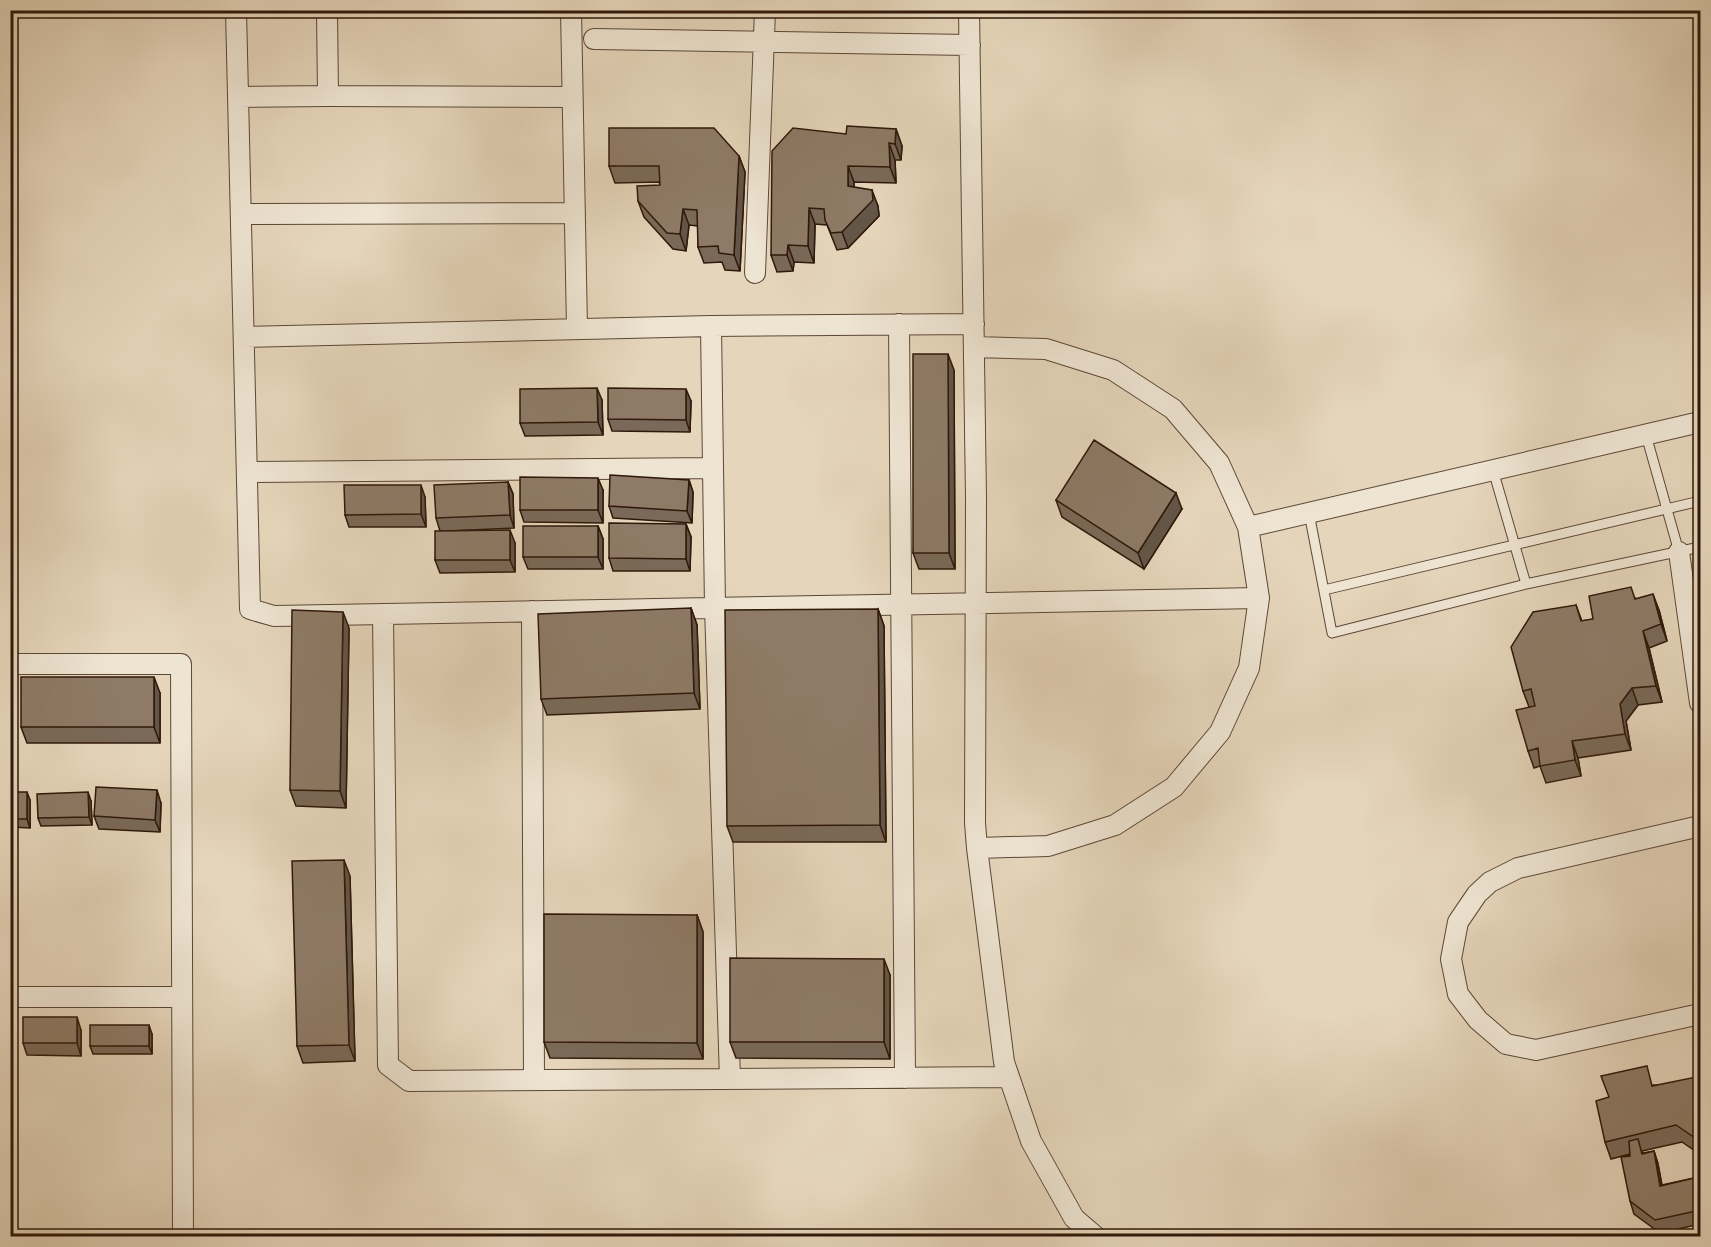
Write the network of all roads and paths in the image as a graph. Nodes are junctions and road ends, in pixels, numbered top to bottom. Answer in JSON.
{"nodes":[{"id":1,"x":236,"y":10,"type":"edge"},
{"id":2,"x":327,"y":10,"type":"edge"},
{"id":3,"x":571,"y":10,"type":"edge"},
{"id":4,"x":765,"y":10,"type":"edge"},
{"id":5,"x":969,"y":10,"type":"edge"},
{"id":6,"x":594,"y":39,"type":"dead end"},
{"id":7,"x":764,"y":42,"type":"junction"},
{"id":8,"x":970,"y":45,"type":"junction"},
{"id":9,"x":328,"y":96,"type":"junction"},
{"id":10,"x":572,"y":97,"type":"junction"},
{"id":11,"x":238,"y":98,"type":"junction"},
{"id":12,"x":575,"y":213,"type":"junction"},
{"id":13,"x":241,"y":214,"type":"junction"},
{"id":14,"x":755,"y":273,"type":"dead end"},
{"id":15,"x":899,"y":324,"type":"junction"},
{"id":16,"x":974,"y":324,"type":"junction"},
{"id":17,"x":711,"y":326,"type":"junction"},
{"id":18,"x":577,"y":329,"type":"junction"},
{"id":19,"x":244,"y":337,"type":"junction"},
{"id":20,"x":975,"y":347,"type":"junction"},
{"id":21,"x":1701,"y":422,"type":"edge"},
{"id":22,"x":1646,"y":435,"type":"junction"},
{"id":23,"x":713,"y":468,"type":"junction"},
{"id":24,"x":1493,"y":470,"type":"junction"},
{"id":25,"x":247,"y":472,"type":"junction"},
{"id":26,"x":1701,"y":501,"type":"edge"},
{"id":27,"x":1667,"y":509,"type":"junction"},
{"id":28,"x":1309,"y":513,"type":"junction"},
{"id":29,"x":1248,"y":527,"type":"junction"},
{"id":30,"x":1515,"y":545,"type":"junction"},
{"id":31,"x":1701,"y":547,"type":"edge"},
{"id":32,"x":1679,"y":552,"type":"junction"},
{"id":33,"x":1526,"y":584,"type":"junction"},
{"id":34,"x":1324,"y":590,"type":"junction"},
{"id":35,"x":1258,"y":598,"type":"junction"},
{"id":36,"x":976,"y":602,"type":"junction"},
{"id":37,"x":902,"y":603,"type":"junction"},
{"id":38,"x":715,"y":607,"type":"junction"},
{"id":39,"x":532,"y":611,"type":"junction"},
{"id":40,"x":383,"y":614,"type":"junction"},
{"id":41,"x":10,"y":664,"type":"edge"},
{"id":42,"x":1701,"y":703,"type":"edge"},
{"id":43,"x":1701,"y":826,"type":"edge"},
{"id":44,"x":977,"y":848,"type":"junction"},
{"id":45,"x":10,"y":997,"type":"edge"},
{"id":46,"x":183,"y":997,"type":"junction"},
{"id":47,"x":1701,"y":1014,"type":"edge"},
{"id":48,"x":1009,"y":1077,"type":"junction"},
{"id":49,"x":905,"y":1078,"type":"junction"},
{"id":50,"x":730,"y":1079,"type":"junction"},
{"id":51,"x":534,"y":1080,"type":"junction"},
{"id":52,"x":1074,"y":1227,"type":"edge"},
{"id":53,"x":183,"y":1236,"type":"edge"},
{"id":54,"x":1095,"y":1236,"type":"edge"}],
"edges":[{"from":1,"to":11,"type":"street"},
{"from":2,"to":9,"type":"street"},
{"from":3,"to":10,"type":"street"},
{"from":4,"to":7,"type":"street"},
{"from":5,"to":8,"type":"street"},
{"from":6,"to":7,"type":"street"},
{"from":7,"to":8,"type":"street"},
{"from":7,"to":14,"type":"street"},
{"from":8,"to":16,"type":"street"},
{"from":9,"to":10,"type":"street"},
{"from":9,"to":11,"type":"street"},
{"from":10,"to":12,"type":"street"},
{"from":11,"to":13,"type":"street"},
{"from":12,"to":13,"type":"street"},
{"from":12,"to":18,"type":"street"},
{"from":13,"to":19,"type":"street"},
{"from":15,"to":16,"type":"street"},
{"from":15,"to":17,"type":"street"},
{"from":15,"to":37,"type":"street"},
{"from":16,"to":20,"type":"street"},
{"from":17,"to":18,"type":"street"},
{"from":17,"to":23,"type":"street"},
{"from":18,"to":19,"type":"street"},
{"from":19,"to":25,"type":"street"},
{"from":20,"to":29,"type":"street"},
{"from":20,"to":36,"type":"street"},
{"from":21,"to":22,"type":"street"},
{"from":22,"to":24,"type":"street"},
{"from":22,"to":27,"type":"lane"},
{"from":23,"to":25,"type":"street"},
{"from":23,"to":38,"type":"street"},
{"from":24,"to":28,"type":"street"},
{"from":24,"to":30,"type":"lane"},
{"from":25,"to":40,"type":"street"},
{"from":26,"to":27,"type":"lane"},
{"from":27,"to":30,"type":"lane"},
{"from":27,"to":32,"type":"lane"},
{"from":28,"to":29,"type":"street"},
{"from":28,"to":34,"type":"lane"},
{"from":29,"to":35,"type":"street"},
{"from":30,"to":33,"type":"lane"},
{"from":30,"to":34,"type":"lane"},
{"from":31,"to":32,"type":"lane"},
{"from":32,"to":33,"type":"lane"},
{"from":32,"to":42,"type":"street"},
{"from":33,"to":34,"type":"lane"},
{"from":35,"to":36,"type":"street"},
{"from":35,"to":44,"type":"street"},
{"from":36,"to":37,"type":"street"},
{"from":36,"to":44,"type":"street"},
{"from":37,"to":38,"type":"street"},
{"from":37,"to":49,"type":"street"},
{"from":38,"to":39,"type":"street"},
{"from":38,"to":50,"type":"street"},
{"from":39,"to":40,"type":"street"},
{"from":39,"to":51,"type":"street"},
{"from":40,"to":51,"type":"street"},
{"from":41,"to":46,"type":"street"},
{"from":43,"to":47,"type":"street"},
{"from":44,"to":48,"type":"street"},
{"from":45,"to":46,"type":"street"},
{"from":46,"to":53,"type":"street"},
{"from":48,"to":49,"type":"street"},
{"from":48,"to":52,"type":"street"},
{"from":49,"to":50,"type":"street"},
{"from":50,"to":51,"type":"street"},
{"from":52,"to":54,"type":"street"}]}
